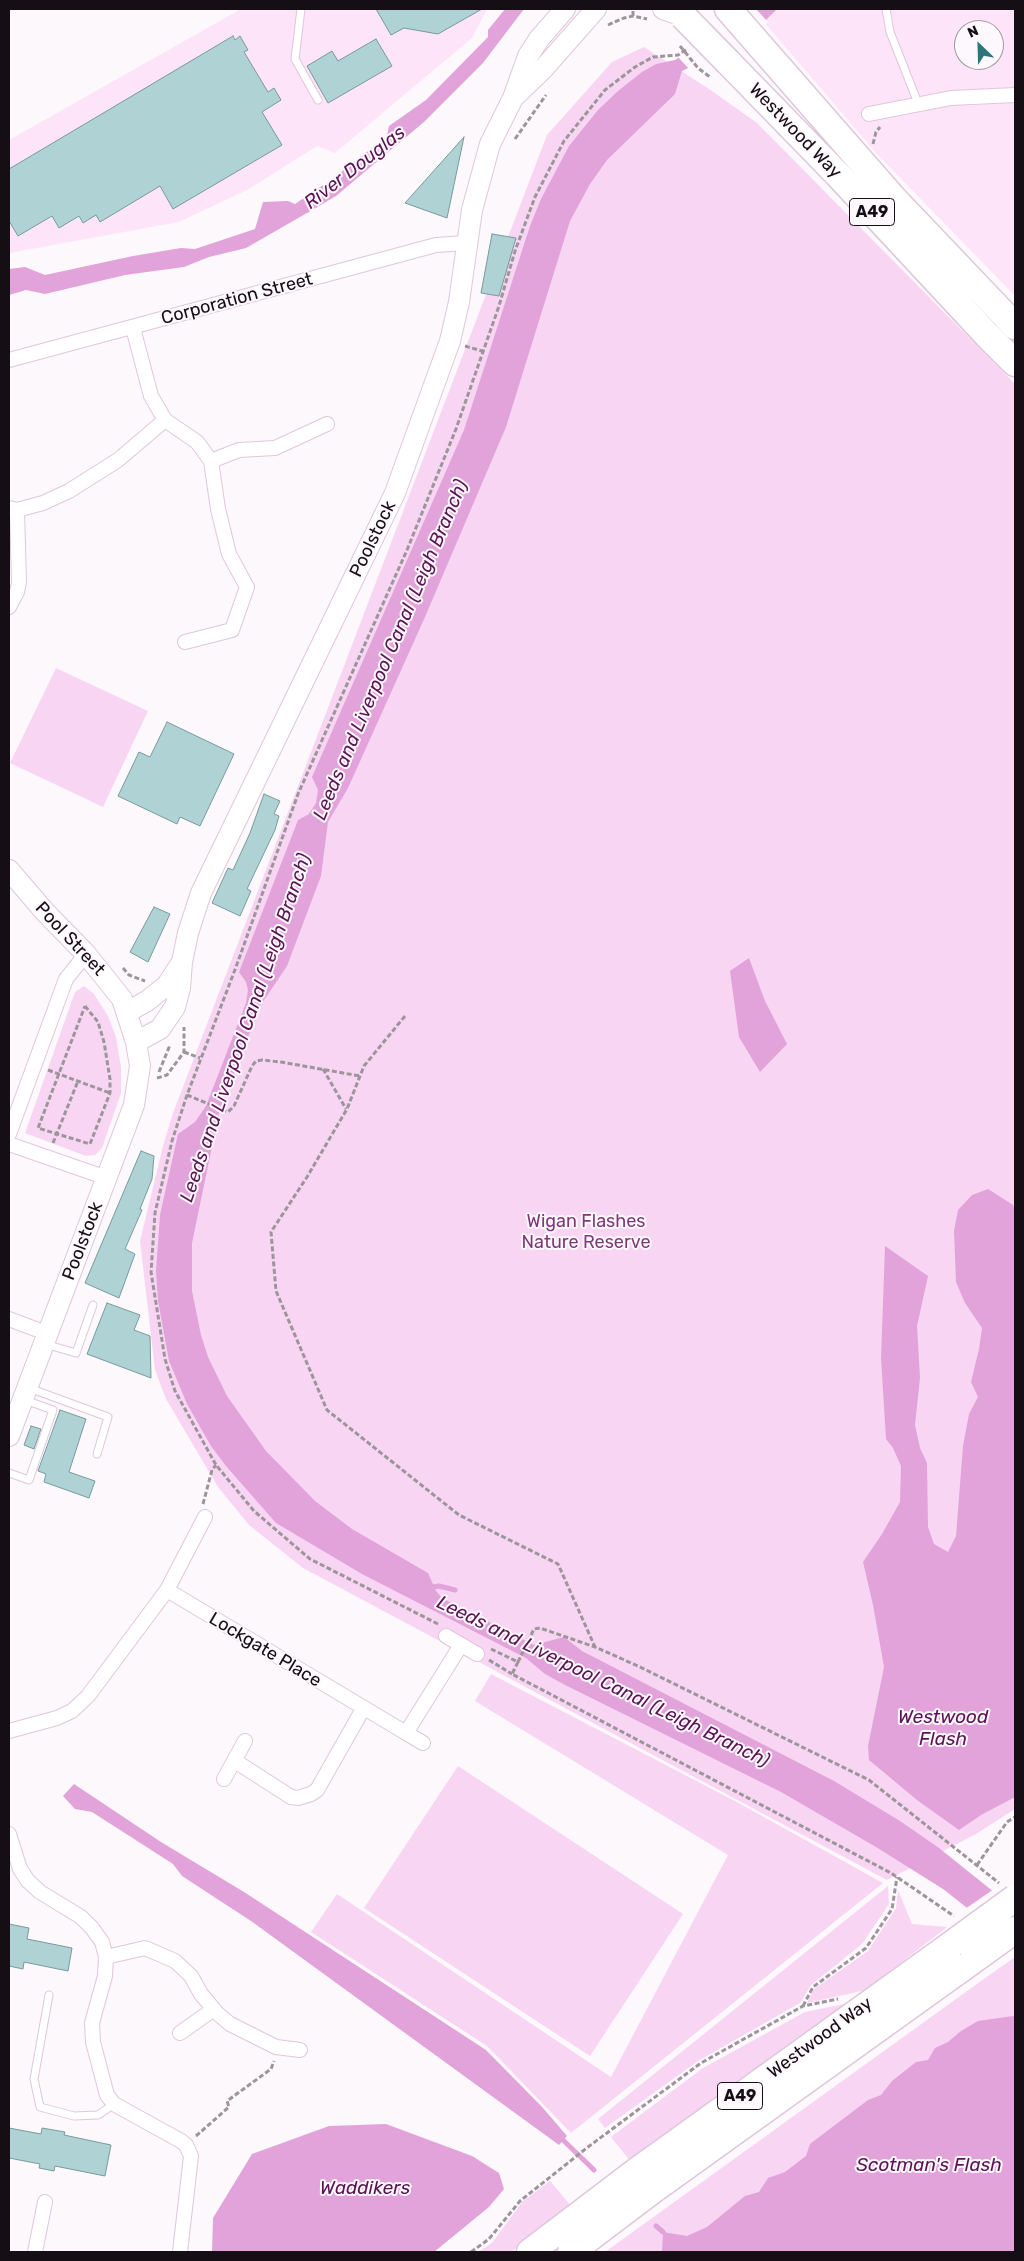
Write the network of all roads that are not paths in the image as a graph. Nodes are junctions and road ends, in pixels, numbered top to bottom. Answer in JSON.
{"nodes":[{"id":1,"x":302,"y":9,"type":"edge"},
{"id":2,"x":549,"y":9,"type":"edge"},
{"id":3,"x":565,"y":9,"type":"edge"},
{"id":4,"x":728,"y":9,"type":"edge"},
{"id":5,"x":886,"y":9,"type":"edge"},
{"id":6,"x":674,"y":11,"type":"edge"},
{"id":7,"x":590,"y":15,"type":"edge"},
{"id":8,"x":606,"y":17,"type":"edge"},
{"id":9,"x":539,"y":39,"type":"junction"},
{"id":10,"x":1015,"y":95,"type":"edge"},
{"id":11,"x":512,"y":98,"type":"junction"},
{"id":12,"x":318,"y":100,"type":"dead end"},
{"id":13,"x":918,"y":103,"type":"junction"},
{"id":14,"x":869,"y":114,"type":"dead end"},
{"id":15,"x":466,"y":243,"type":"junction"},
{"id":16,"x":1015,"y":326,"type":"edge"},
{"id":17,"x":133,"y":328,"type":"junction"},
{"id":18,"x":9,"y":360,"type":"edge"},
{"id":19,"x":1015,"y":363,"type":"edge"},
{"id":20,"x":165,"y":420,"type":"junction"},
{"id":21,"x":327,"y":424,"type":"dead end"},
{"id":22,"x":211,"y":461,"type":"junction"},
{"id":23,"x":13,"y":509,"type":"edge"},
{"id":24,"x":9,"y":607,"type":"edge"},
{"id":25,"x":185,"y":642,"type":"dead end"},
{"id":26,"x":9,"y":870,"type":"edge"},
{"id":27,"x":86,"y":954,"type":"junction"},
{"id":28,"x":182,"y":962,"type":"junction"},
{"id":29,"x":127,"y":1012,"type":"junction"},
{"id":30,"x":136,"y":1042,"type":"junction"},
{"id":31,"x":9,"y":1134,"type":"edge"},
{"id":32,"x":9,"y":1144,"type":"edge"},
{"id":33,"x":108,"y":1178,"type":"junction"},
{"id":34,"x":93,"y":1305,"type":"dead end"},
{"id":35,"x":9,"y":1318,"type":"edge"},
{"id":36,"x":45,"y":1338,"type":"junction"},
{"id":37,"x":24,"y":1393,"type":"junction"},
{"id":38,"x":9,"y":1436,"type":"edge"},
{"id":39,"x":97,"y":1454,"type":"dead end"},
{"id":40,"x":9,"y":1473,"type":"edge"},
{"id":41,"x":205,"y":1517,"type":"road end"},
{"id":42,"x":168,"y":1590,"type":"junction"},
{"id":43,"x":444,"y":1631,"type":"road end"},
{"id":44,"x":461,"y":1645,"type":"junction"},
{"id":45,"x":481,"y":1650,"type":"road end"},
{"id":46,"x":363,"y":1709,"type":"junction"},
{"id":47,"x":9,"y":1731,"type":"edge"},
{"id":48,"x":406,"y":1733,"type":"junction"},
{"id":49,"x":245,"y":1741,"type":"dead end"},
{"id":50,"x":423,"y":1743,"type":"dead end"},
{"id":51,"x":234,"y":1761,"type":"junction"},
{"id":52,"x":224,"y":1779,"type":"dead end"},
{"id":53,"x":9,"y":1834,"type":"edge"},
{"id":54,"x":1008,"y":1891,"type":"edge"},
{"id":55,"x":1015,"y":1930,"type":"edge"},
{"id":56,"x":106,"y":1957,"type":"junction"},
{"id":57,"x":49,"y":1995,"type":"dead end"},
{"id":58,"x":214,"y":2009,"type":"junction"},
{"id":59,"x":180,"y":2033,"type":"dead end"},
{"id":60,"x":300,"y":2050,"type":"dead end"},
{"id":61,"x":114,"y":2104,"type":"junction"},
{"id":62,"x":45,"y":2202,"type":"dead end"},
{"id":63,"x":35,"y":2252,"type":"edge"},
{"id":64,"x":180,"y":2252,"type":"edge"},
{"id":65,"x":530,"y":2252,"type":"edge"},
{"id":66,"x":570,"y":2252,"type":"edge"}],
"edges":[{"from":1,"to":12,"type":"lane"},
{"from":2,"to":9,"type":"main road"},
{"from":3,"to":9,"type":"main road","name":"Poolstock"},
{"from":4,"to":16,"type":"highway","name":"Westwood Way","number":"A49"},
{"from":5,"to":13,"type":"lane"},
{"from":6,"to":19,"type":"highway","name":"Westwood Way","number":"A49","bridge":true},
{"from":7,"to":8,"type":"main road"},
{"from":7,"to":11,"type":"main road","name":"Poolstock"},
{"from":9,"to":11,"type":"main road","name":"Poolstock"},
{"from":10,"to":13,"type":"street"},
{"from":11,"to":15,"type":"main road","name":"Poolstock"},
{"from":13,"to":14,"type":"street"},
{"from":15,"to":17,"type":"street","name":"Corporation Street"},
{"from":15,"to":28,"type":"main road","name":"Poolstock"},
{"from":17,"to":18,"type":"street","name":"Corporation Street"},
{"from":17,"to":20,"type":"street"},
{"from":20,"to":22,"type":"street"},
{"from":20,"to":23,"type":"street"},
{"from":21,"to":22,"type":"street"},
{"from":22,"to":25,"type":"street"},
{"from":23,"to":24,"type":"street"},
{"from":26,"to":27,"type":"main road","name":"Pool Street"},
{"from":27,"to":29,"type":"main road","name":"Pool Street"},
{"from":27,"to":31,"type":"street"},
{"from":28,"to":29,"type":"main road","name":"Poolstock"},
{"from":28,"to":30,"type":"main road","name":"Poolstock"},
{"from":29,"to":30,"type":"main road","name":"Poolstock"},
{"from":30,"to":33,"type":"main road","name":"Poolstock"},
{"from":32,"to":33,"type":"street"},
{"from":33,"to":36,"type":"main road","name":"Poolstock"},
{"from":34,"to":36,"type":"lane"},
{"from":35,"to":36,"type":"street"},
{"from":36,"to":37,"type":"main road","name":"Poolstock"},
{"from":37,"to":38,"type":"main road","name":"Poolstock"},
{"from":37,"to":39,"type":"lane"},
{"from":37,"to":40,"type":"lane"},
{"from":41,"to":42,"type":"street"},
{"from":42,"to":46,"type":"street","name":"Lockgate Place"},
{"from":42,"to":47,"type":"street"},
{"from":43,"to":44,"type":"street"},
{"from":44,"to":45,"type":"street"},
{"from":44,"to":48,"type":"street"},
{"from":46,"to":48,"type":"street","name":"Lockgate Place"},
{"from":46,"to":51,"type":"street"},
{"from":48,"to":50,"type":"street","name":"Lockgate Place"},
{"from":49,"to":51,"type":"street"},
{"from":51,"to":52,"type":"street"},
{"from":53,"to":56,"type":"street"},
{"from":54,"to":65,"type":"highway","name":"Westwood Way","number":"A49","bridge":true},
{"from":55,"to":66,"type":"highway","name":"Westwood Way","number":"A49","bridge":true},
{"from":56,"to":58,"type":"street"},
{"from":56,"to":61,"type":"street"},
{"from":57,"to":61,"type":"lane"},
{"from":58,"to":59,"type":"street"},
{"from":58,"to":60,"type":"street"},
{"from":61,"to":64,"type":"street"},
{"from":62,"to":63,"type":"street"}]}
